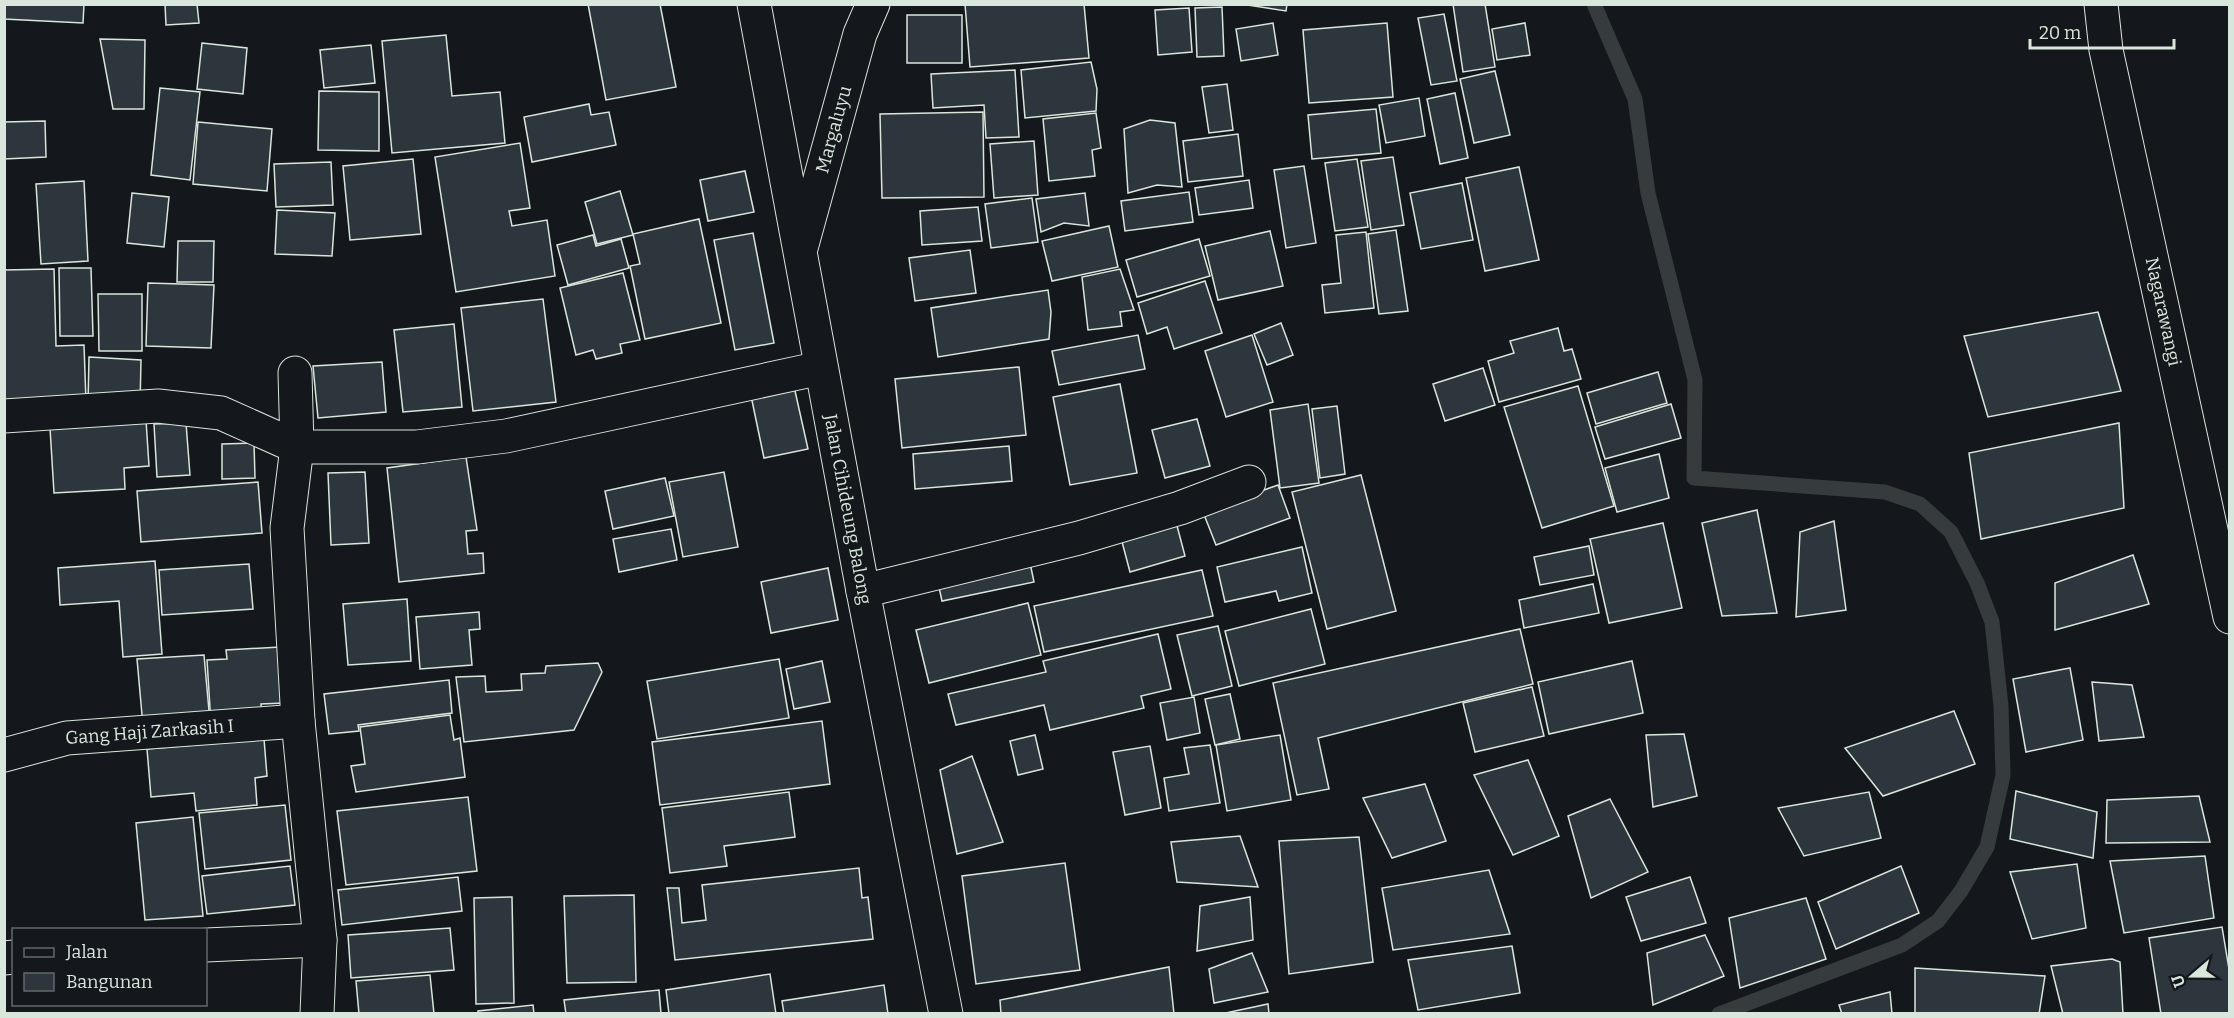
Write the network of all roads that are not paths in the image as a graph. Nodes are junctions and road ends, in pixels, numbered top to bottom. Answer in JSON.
{"nodes":[{"id":1,"x":754,"y":4,"type":"edge"},
{"id":2,"x":873,"y":4,"type":"edge"},
{"id":3,"x":2102,"y":4,"type":"edge"},
{"id":4,"x":799,"y":255,"type":"junction"},
{"id":5,"x":820,"y":368,"type":"junction"},
{"id":6,"x":295,"y":373,"type":"dead end"},
{"id":7,"x":4,"y":416,"type":"edge"},
{"id":8,"x":297,"y":447,"type":"junction"},
{"id":9,"x":1249,"y":482,"type":"dead end"},
{"id":10,"x":863,"y":591,"type":"junction"},
{"id":11,"x":2229,"y":614,"type":"edge"},
{"id":12,"x":298,"y":721,"type":"junction"},
{"id":13,"x":4,"y":754,"type":"edge"},
{"id":14,"x":320,"y":940,"type":"junction"},
{"id":15,"x":207,"y":945,"type":"edge"},
{"id":16,"x":317,"y":1014,"type":"edge"},
{"id":17,"x":946,"y":1014,"type":"edge"}],
"edges":[{"from":1,"to":4,"type":"street","name":"Jalan Cihideung Balong"},
{"from":2,"to":4,"type":"street","name":"Margaluyu"},
{"from":3,"to":11,"type":"street","name":"Nagarawangi"},
{"from":4,"to":5,"type":"street","name":"Jalan Cihideung Balong"},
{"from":5,"to":8,"type":"street"},
{"from":5,"to":10,"type":"street","name":"Jalan Cihideung Balong"},
{"from":6,"to":8,"type":"street"},
{"from":7,"to":8,"type":"street"},
{"from":8,"to":12,"type":"street"},
{"from":9,"to":10,"type":"street"},
{"from":10,"to":17,"type":"street","name":"Jalan Cihideung Balong"},
{"from":12,"to":13,"type":"street","name":"Gang Haji Zarkasih I"},
{"from":12,"to":14,"type":"street"},
{"from":14,"to":15,"type":"street"},
{"from":14,"to":16,"type":"street"}]}
